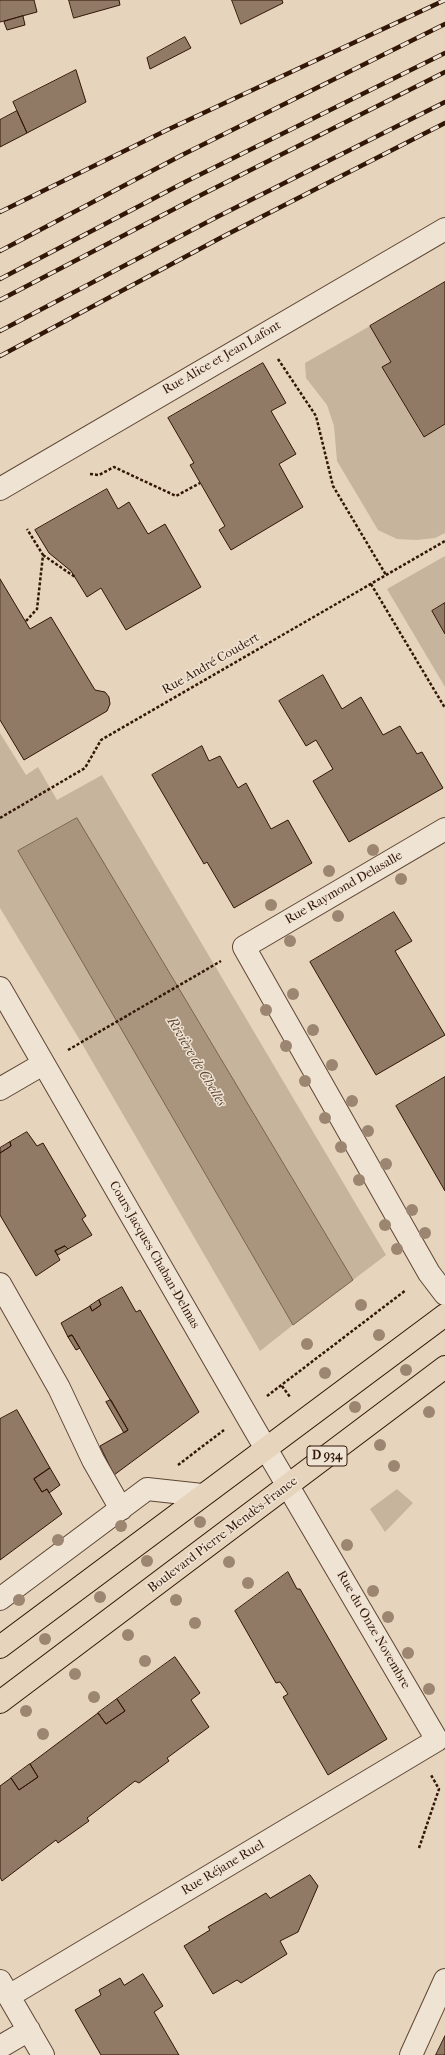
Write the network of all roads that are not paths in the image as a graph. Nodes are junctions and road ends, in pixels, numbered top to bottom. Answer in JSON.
{"nodes":[{"id":1,"x":445,"y":229,"type":"edge"},
{"id":2,"x":0,"y":488,"type":"edge"},
{"id":3,"x":445,"y":829,"type":"edge"},
{"id":4,"x":0,"y":988,"type":"edge"},
{"id":5,"x":43,"y":1064,"type":"junction"},
{"id":6,"x":0,"y":1089,"type":"edge"},
{"id":7,"x":0,"y":1284,"type":"edge"},
{"id":8,"x":445,"y":1294,"type":"edge"},
{"id":9,"x":6,"y":1310,"type":"edge"},
{"id":10,"x":445,"y":1315,"type":"edge"},
{"id":11,"x":445,"y":1367,"type":"edge"},
{"id":12,"x":266,"y":1448,"type":"junction"},
{"id":13,"x":288,"y":1485,"type":"junction"},
{"id":14,"x":202,"y":1495,"type":"junction"},
{"id":15,"x":121,"y":1509,"type":"junction"},
{"id":16,"x":310,"y":1521,"type":"joint"},
{"id":17,"x":0,"y":1599,"type":"edge"},
{"id":18,"x":0,"y":1647,"type":"edge"},
{"id":19,"x":0,"y":1702,"type":"edge"},
{"id":20,"x":437,"y":1740,"type":"joint"},
{"id":21,"x":445,"y":1980,"type":"edge"},
{"id":22,"x":4,"y":1989,"type":"edge"},
{"id":23,"x":29,"y":2030,"type":"junction"},
{"id":24,"x":0,"y":2047,"type":"edge"},
{"id":25,"x":43,"y":2055,"type":"edge"},
{"id":26,"x":411,"y":2055,"type":"edge"}],
"edges":[{"from":1,"to":2,"type":"street","name":"Rue Alice et Jean Lafont"},
{"from":3,"to":8,"type":"street","name":"Rue Raymond Delasalle"},
{"from":4,"to":5,"type":"street","name":"Cours Jacques Chaban-Delmas"},
{"from":5,"to":6,"type":"street"},
{"from":5,"to":12,"type":"street","name":"Cours Jacques Chaban-Delmas"},
{"from":7,"to":9,"type":"street"},
{"from":9,"to":15,"type":"street"},
{"from":10,"to":12,"type":"main road"},
{"from":11,"to":13,"type":"main road","name":"Boulevard Pierre Mendès-France","number":"D 934"},
{"from":12,"to":13,"type":"street","name":"Cours Jacques Chaban-Delmas"},
{"from":12,"to":14,"type":"main road"},
{"from":13,"to":16,"type":"street","name":"Cours Jacques Chaban-Delmas"},
{"from":13,"to":19,"type":"main road","name":"Boulevard Pierre Mendès-France","number":"D 934"},
{"from":14,"to":15,"type":"street"},
{"from":14,"to":18,"type":"main road"},
{"from":15,"to":17,"type":"street"},
{"from":16,"to":20,"type":"street","name":"Rue du Onze Novembre"},
{"from":20,"to":22,"type":"street","name":"Rue Réjane Ruel"},
{"from":21,"to":26,"type":"street"},
{"from":22,"to":23,"type":"street"},
{"from":23,"to":24,"type":"street"},
{"from":23,"to":25,"type":"street"}]}
